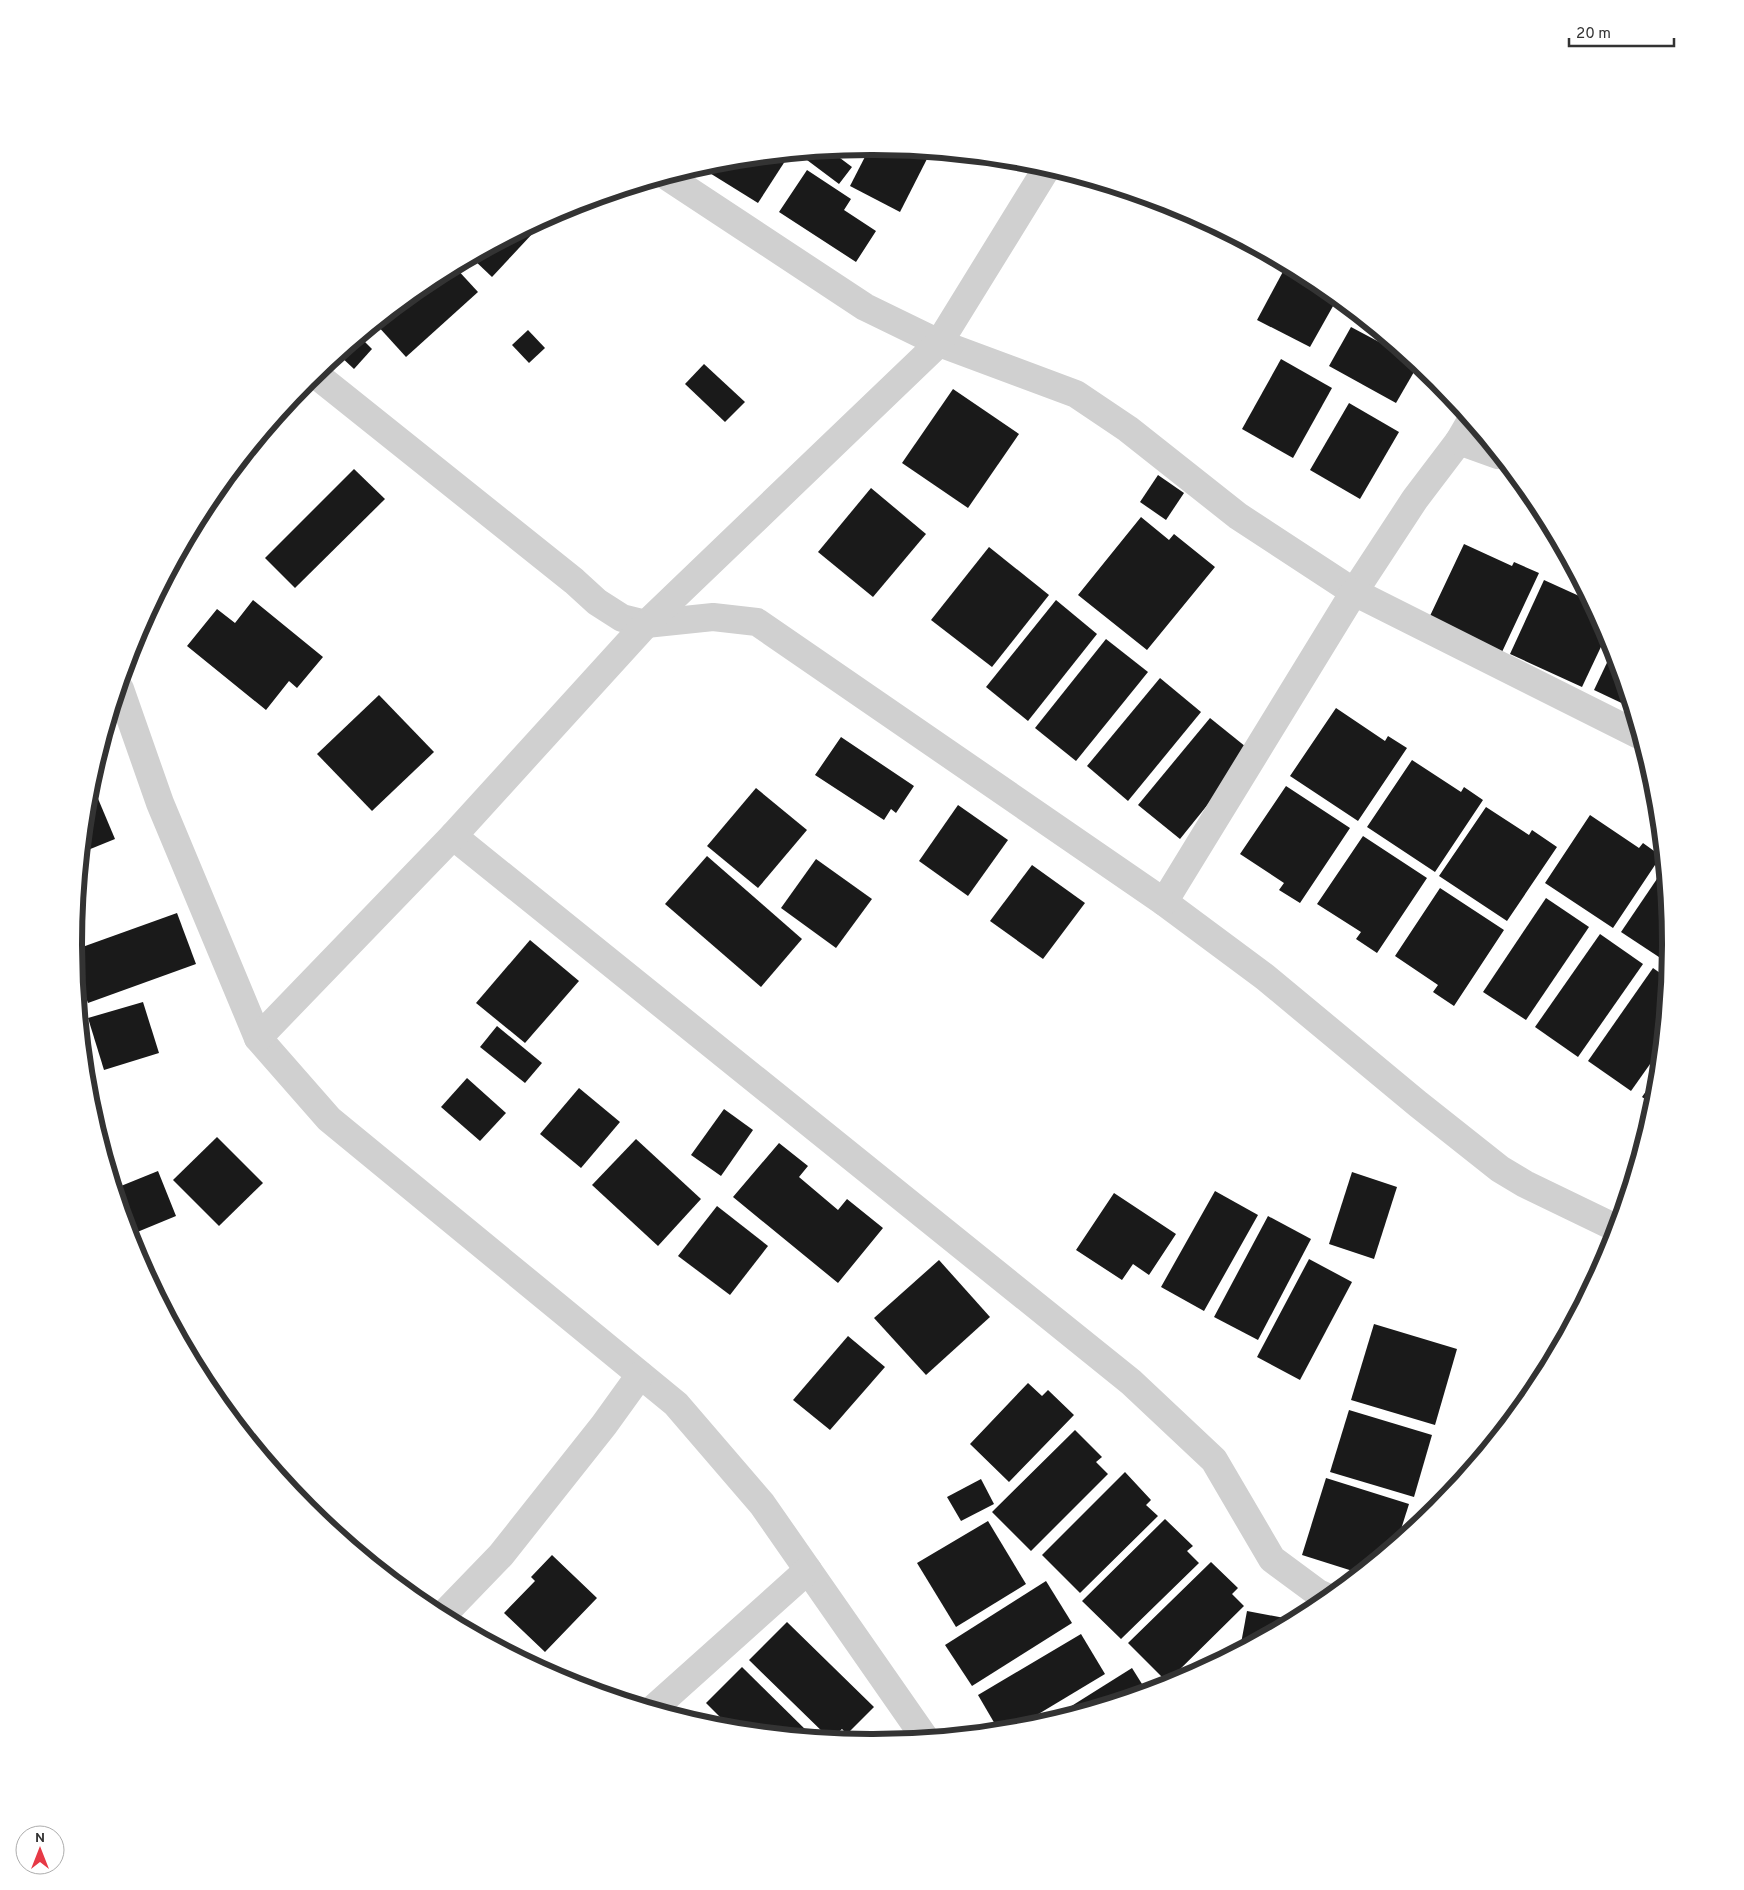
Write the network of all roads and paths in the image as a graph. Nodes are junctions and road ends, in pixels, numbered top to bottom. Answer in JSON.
{"nodes":[{"id":1,"x":1043,"y":175,"type":"edge"},
{"id":2,"x":674,"y":181,"type":"edge"},
{"id":3,"x":939,"y":343,"type":"junction"},
{"id":4,"x":322,"y":379,"type":"edge"},
{"id":5,"x":1465,"y":431,"type":"edge"},
{"id":6,"x":1481,"y":442,"type":"edge"},
{"id":7,"x":1354,"y":592,"type":"junction"},
{"id":8,"x":646,"y":624,"type":"junction"},
{"id":9,"x":122,"y":696,"type":"edge"},
{"id":10,"x":1632,"y":732,"type":"edge"},
{"id":11,"x":453,"y":836,"type":"junction"},
{"id":12,"x":1164,"y":902,"type":"junction"},
{"id":13,"x":258,"y":1038,"type":"junction"},
{"id":14,"x":1610,"y":1225,"type":"edge"},
{"id":15,"x":640,"y":1375,"type":"junction"},
{"id":16,"x":808,"y":1570,"type":"junction"},
{"id":17,"x":1321,"y":1594,"type":"edge"},
{"id":18,"x":448,"y":1610,"type":"edge"},
{"id":19,"x":658,"y":1705,"type":"edge"},
{"id":20,"x":915,"y":1733,"type":"edge"}],
"edges":[{"from":1,"to":3,"type":"street"},
{"from":2,"to":3,"type":"street"},
{"from":3,"to":7,"type":"street"},
{"from":3,"to":8,"type":"street"},
{"from":4,"to":8,"type":"street"},
{"from":5,"to":6,"type":"street"},
{"from":5,"to":7,"type":"street"},
{"from":7,"to":10,"type":"street"},
{"from":7,"to":12,"type":"street"},
{"from":8,"to":11,"type":"street"},
{"from":8,"to":12,"type":"street"},
{"from":9,"to":13,"type":"street"},
{"from":11,"to":13,"type":"street"},
{"from":11,"to":17,"type":"street"},
{"from":12,"to":14,"type":"street"},
{"from":13,"to":15,"type":"street"},
{"from":15,"to":16,"type":"street"},
{"from":15,"to":18,"type":"street"},
{"from":16,"to":19,"type":"street"},
{"from":16,"to":20,"type":"street"}]}
